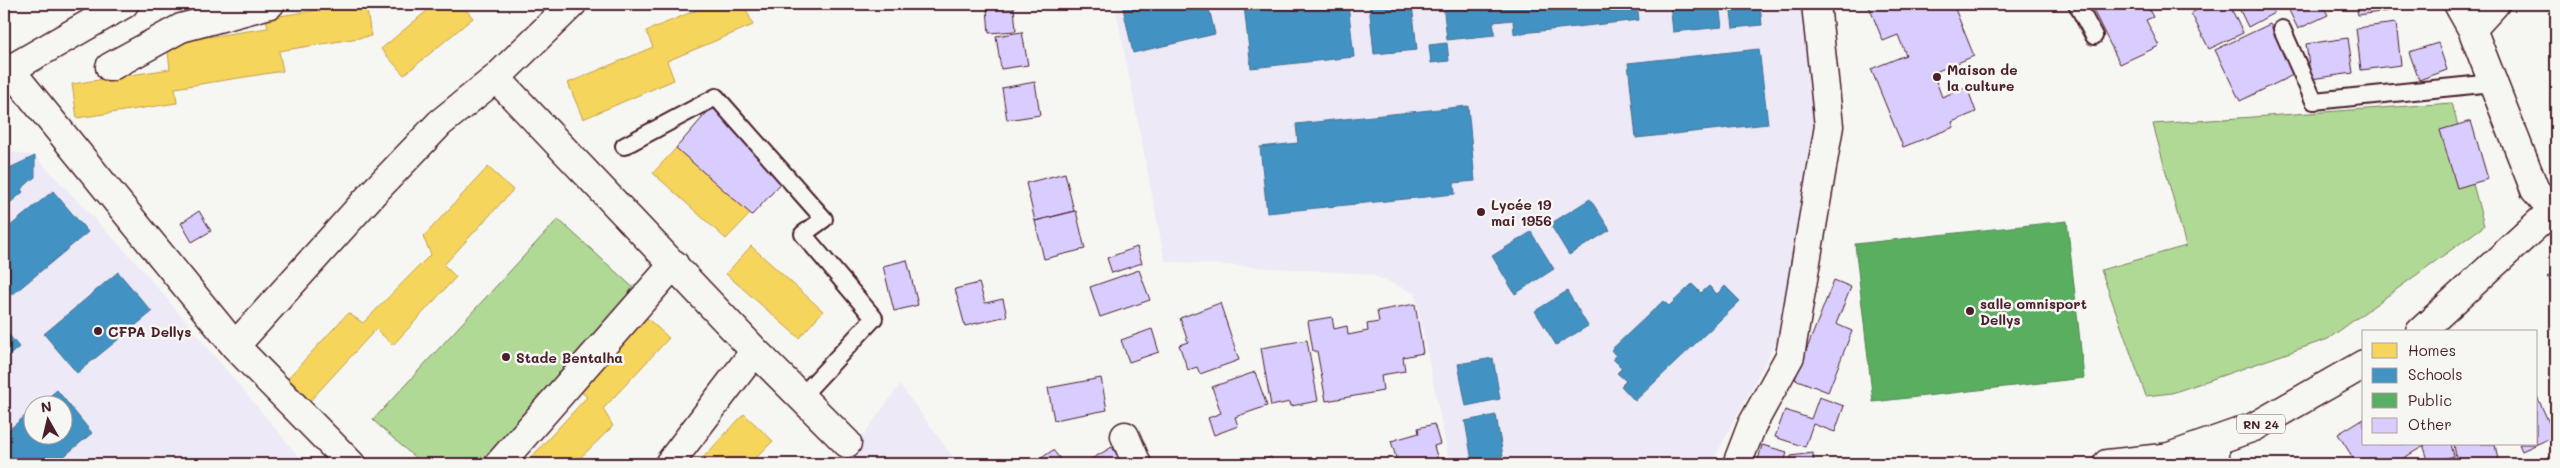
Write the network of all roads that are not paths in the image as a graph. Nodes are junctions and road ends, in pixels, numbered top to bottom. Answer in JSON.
{"nodes":[{"id":1,"x":124,"y":4,"type":"edge"},
{"id":2,"x":270,"y":4,"type":"edge"},
{"id":3,"x":572,"y":4,"type":"edge"},
{"id":4,"x":1816,"y":4,"type":"edge"},
{"id":5,"x":2077,"y":4,"type":"edge"},
{"id":6,"x":2458,"y":4,"type":"edge"},
{"id":7,"x":2495,"y":4,"type":"edge"},
{"id":8,"x":2282,"y":29,"type":"dead end"},
{"id":9,"x":2472,"y":29,"type":"junction"},
{"id":10,"x":2094,"y":36,"type":"dead end"},
{"id":11,"x":110,"y":67,"type":"dead end"},
{"id":12,"x":7,"y":72,"type":"edge"},
{"id":13,"x":496,"y":78,"type":"junction"},
{"id":14,"x":2493,"y":83,"type":"junction"},
{"id":15,"x":624,"y":146,"type":"dead end"},
{"id":16,"x":2554,"y":209,"type":"edge"},
{"id":17,"x":674,"y":264,"type":"junction"},
{"id":18,"x":2422,"y":330,"type":"edge"},
{"id":19,"x":235,"y":346,"type":"junction"},
{"id":20,"x":755,"y":351,"type":"junction"},
{"id":21,"x":2362,"y":365,"type":"edge"},
{"id":22,"x":800,"y":398,"type":"junction"},
{"id":23,"x":1125,"y":436,"type":"dead end"},
{"id":24,"x":847,"y":443,"type":"dead end"},
{"id":25,"x":2215,"y":453,"type":"edge"},
{"id":26,"x":2161,"y":461,"type":"edge"},
{"id":27,"x":351,"y":464,"type":"edge"},
{"id":28,"x":500,"y":464,"type":"edge"},
{"id":29,"x":669,"y":464,"type":"edge"},
{"id":30,"x":1137,"y":464,"type":"edge"},
{"id":31,"x":1737,"y":464,"type":"edge"},
{"id":32,"x":2107,"y":464,"type":"edge"}],
"edges":[{"from":1,"to":12,"type":"street"},
{"from":2,"to":11,"type":"street"},
{"from":3,"to":13,"type":"street"},
{"from":4,"to":31,"type":"street"},
{"from":5,"to":10,"type":"lane"},
{"from":6,"to":9,"type":"street"},
{"from":7,"to":9,"type":"street"},
{"from":8,"to":14,"type":"lane"},
{"from":9,"to":14,"type":"street"},
{"from":12,"to":19,"type":"street"},
{"from":13,"to":17,"type":"street"},
{"from":13,"to":19,"type":"street"},
{"from":14,"to":16,"type":"street"},
{"from":15,"to":22,"type":"lane"},
{"from":16,"to":18,"type":"street"},
{"from":17,"to":20,"type":"street"},
{"from":17,"to":28,"type":"street"},
{"from":19,"to":27,"type":"street"},
{"from":20,"to":22,"type":"street"},
{"from":20,"to":29,"type":"street"},
{"from":21,"to":25,"type":"street","number":"RN 24"},
{"from":22,"to":24,"type":"street"},
{"from":23,"to":30,"type":"street"},
{"from":25,"to":26,"type":"street","number":"RN 24"},
{"from":26,"to":32,"type":"street"}]}
